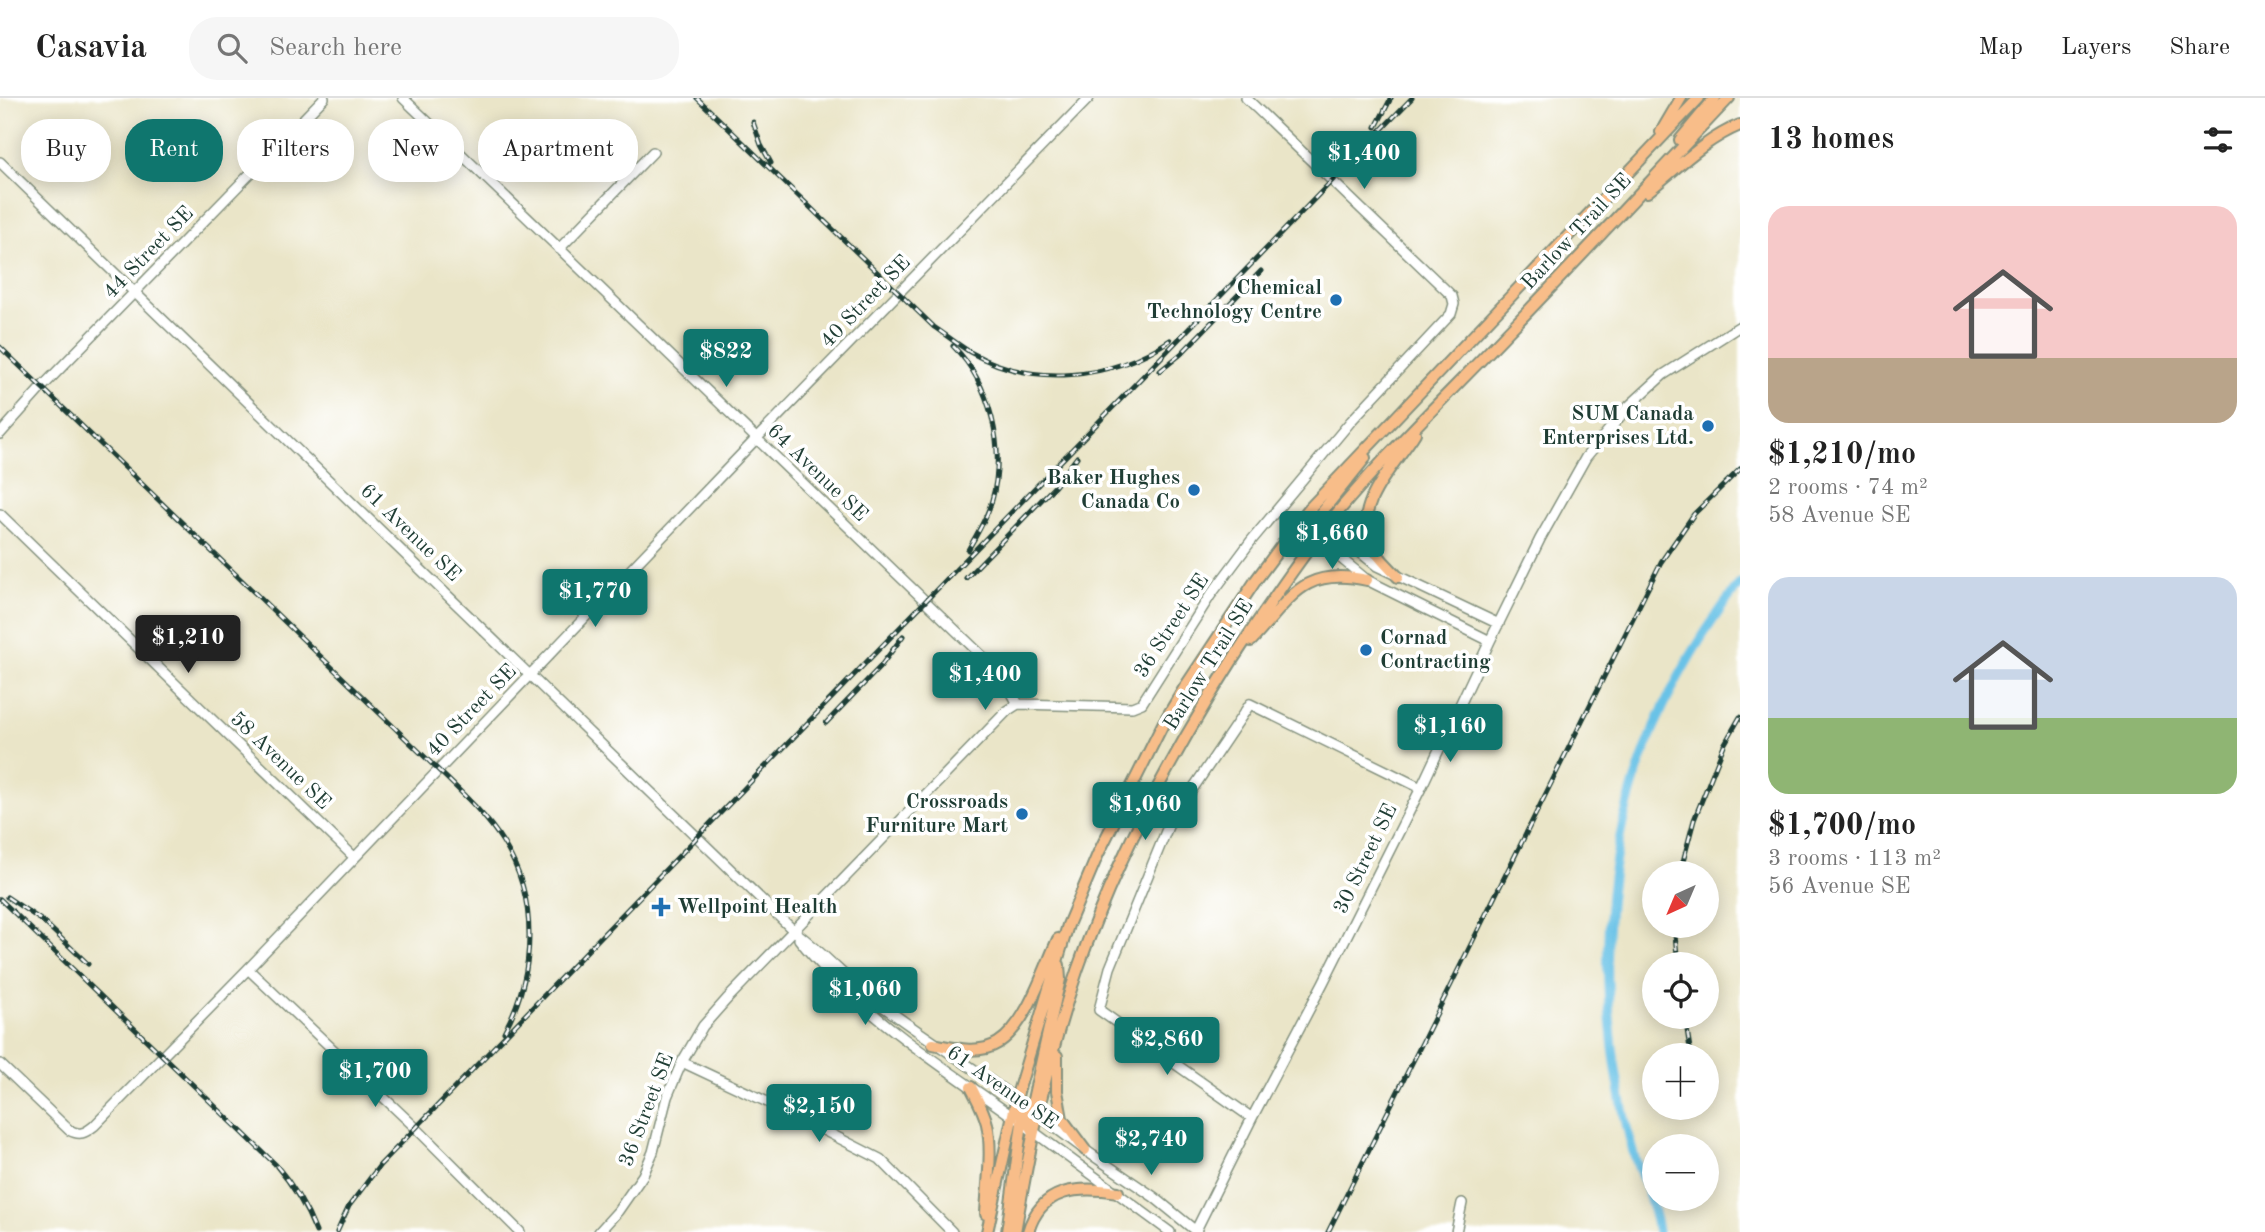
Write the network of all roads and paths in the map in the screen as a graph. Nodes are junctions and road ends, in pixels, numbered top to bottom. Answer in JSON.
{"nodes":[{"id":1,"x":324,"y":98,"type":"edge"},
{"id":2,"x":402,"y":98,"type":"edge"},
{"id":3,"x":1088,"y":98,"type":"edge"},
{"id":4,"x":1246,"y":98,"type":"edge"},
{"id":5,"x":1681,"y":98,"type":"edge"},
{"id":6,"x":1699,"y":98,"type":"edge"},
{"id":7,"x":1715,"y":98,"type":"edge"},
{"id":8,"x":1729,"y":98,"type":"edge"},
{"id":9,"x":1740,"y":125,"type":"edge"},
{"id":10,"x":1649,"y":150,"type":"junction"},
{"id":11,"x":653,"y":152,"type":"dead end"},
{"id":12,"x":0,"y":162,"type":"edge"},
{"id":13,"x":1657,"y":174,"type":"junction"},
{"id":14,"x":1623,"y":211,"type":"junction"},
{"id":15,"x":559,"y":249,"type":"junction"},
{"id":16,"x":135,"y":292,"type":"junction"},
{"id":17,"x":1740,"y":326,"type":"edge"},
{"id":18,"x":1426,"y":415,"type":"junction"},
{"id":19,"x":1386,"y":427,"type":"junction"},
{"id":20,"x":0,"y":434,"type":"edge"},
{"id":21,"x":756,"y":439,"type":"junction"},
{"id":22,"x":1308,"y":510,"type":"junction"},
{"id":23,"x":0,"y":514,"type":"edge"},
{"id":24,"x":1323,"y":522,"type":"junction"},
{"id":25,"x":1297,"y":523,"type":"junction"},
{"id":26,"x":1316,"y":539,"type":"junction"},
{"id":27,"x":1398,"y":577,"type":"junction"},
{"id":28,"x":1367,"y":580,"type":"junction"},
{"id":29,"x":1499,"y":624,"type":"junction"},
{"id":30,"x":1490,"y":641,"type":"junction"},
{"id":31,"x":1228,"y":666,"type":"junction"},
{"id":32,"x":531,"y":675,"type":"junction"},
{"id":33,"x":1018,"y":704,"type":"junction"},
{"id":34,"x":1421,"y":788,"type":"junction"},
{"id":35,"x":354,"y":857,"type":"junction"},
{"id":36,"x":1068,"y":925,"type":"junction"},
{"id":37,"x":794,"y":931,"type":"junction"},
{"id":38,"x":1058,"y":958,"type":"junction"},
{"id":39,"x":248,"y":969,"type":"junction"},
{"id":40,"x":1057,"y":1037,"type":"junction"},
{"id":41,"x":933,"y":1044,"type":"junction"},
{"id":42,"x":682,"y":1062,"type":"junction"},
{"id":43,"x":0,"y":1064,"type":"edge"},
{"id":44,"x":971,"y":1087,"type":"junction"},
{"id":45,"x":1016,"y":1099,"type":"junction"},
{"id":46,"x":1035,"y":1113,"type":"junction"},
{"id":47,"x":1252,"y":1118,"type":"junction"},
{"id":48,"x":1017,"y":1120,"type":"junction"},
{"id":49,"x":1034,"y":1132,"type":"junction"},
{"id":50,"x":1085,"y":1150,"type":"junction"},
{"id":51,"x":1118,"y":1192,"type":"junction"},
{"id":52,"x":1462,"y":1203,"type":"dead end"},
{"id":53,"x":952,"y":1231,"type":"edge"},
{"id":54,"x":520,"y":1232,"type":"edge"},
{"id":55,"x":599,"y":1232,"type":"edge"},
{"id":56,"x":986,"y":1232,"type":"edge"},
{"id":57,"x":1007,"y":1232,"type":"edge"},
{"id":58,"x":1015,"y":1232,"type":"edge"},
{"id":59,"x":1028,"y":1232,"type":"edge"},
{"id":60,"x":1170,"y":1232,"type":"edge"},
{"id":61,"x":1196,"y":1232,"type":"edge"},
{"id":62,"x":1456,"y":1232,"type":"edge"}],
"edges":[{"from":1,"to":16,"type":"street","name":"44 Street SE"},
{"from":2,"to":15,"type":"street","name":"64 Avenue SE"},
{"from":3,"to":21,"type":"street","name":"40 Street SE"},
{"from":4,"to":33,"type":"street","name":"36 Street SE"},
{"from":5,"to":10,"type":"main road"},
{"from":6,"to":10,"type":"main road","name":"Barlow Trail SE"},
{"from":7,"to":13,"type":"main road"},
{"from":8,"to":13,"type":"main road","name":"Barlow Trail SE"},
{"from":9,"to":14,"type":"main road"},
{"from":10,"to":19,"type":"main road","name":"Barlow Trail SE"},
{"from":11,"to":15,"type":"street"},
{"from":12,"to":16,"type":"street","name":"61 Avenue SE"},
{"from":13,"to":14,"type":"main road","name":"Barlow Trail SE"},
{"from":14,"to":18,"type":"main road","name":"Barlow Trail SE"},
{"from":15,"to":21,"type":"street","name":"64 Avenue SE"},
{"from":16,"to":20,"type":"street","name":"44 Street SE"},
{"from":16,"to":32,"type":"street","name":"61 Avenue SE"},
{"from":17,"to":29,"type":"street","name":"30 Street SE"},
{"from":18,"to":24,"type":"main road","name":"Barlow Trail SE"},
{"from":18,"to":27,"type":"main road"},
{"from":19,"to":22,"type":"main road","name":"Barlow Trail SE"},
{"from":19,"to":24,"type":"main road"},
{"from":21,"to":32,"type":"street","name":"40 Street SE"},
{"from":21,"to":33,"type":"street","name":"64 Avenue SE"},
{"from":22,"to":24,"type":"street"},
{"from":22,"to":25,"type":"main road","name":"Barlow Trail SE"},
{"from":23,"to":35,"type":"street","name":"58 Avenue SE"},
{"from":24,"to":26,"type":"main road","name":"Barlow Trail SE"},
{"from":24,"to":27,"type":"street"},
{"from":25,"to":26,"type":"street"},
{"from":25,"to":36,"type":"main road","name":"Barlow Trail SE"},
{"from":26,"to":28,"type":"street"},
{"from":26,"to":31,"type":"main road","name":"Barlow Trail SE"},
{"from":27,"to":29,"type":"street"},
{"from":28,"to":30,"type":"street"},
{"from":28,"to":31,"type":"main road"},
{"from":29,"to":30,"type":"street","name":"30 Street SE"},
{"from":30,"to":34,"type":"street","name":"30 Street SE"},
{"from":31,"to":40,"type":"main road","name":"Barlow Trail SE"},
{"from":32,"to":35,"type":"street","name":"40 Street SE"},
{"from":32,"to":37,"type":"street","name":"61 Avenue SE"},
{"from":33,"to":37,"type":"street","name":"36 Street SE"},
{"from":34,"to":47,"type":"street","name":"30 Street SE"},
{"from":34,"to":47,"type":"street"},
{"from":35,"to":39,"type":"street","name":"40 Street SE"},
{"from":36,"to":38,"type":"main road","name":"Barlow Trail SE"},
{"from":36,"to":41,"type":"main road"},
{"from":37,"to":41,"type":"street","name":"61 Avenue SE"},
{"from":37,"to":42,"type":"street","name":"36 Street SE"},
{"from":37,"to":44,"type":"street","name":"61 Avenue SE"},
{"from":38,"to":45,"type":"main road","name":"Barlow Trail SE"},
{"from":38,"to":46,"type":"main road"},
{"from":39,"to":43,"type":"street","name":"40 Street SE"},
{"from":39,"to":54,"type":"street"},
{"from":40,"to":46,"type":"main road","name":"Barlow Trail SE"},
{"from":40,"to":50,"type":"main road"},
{"from":41,"to":45,"type":"street","name":"61 Avenue SE"},
{"from":42,"to":53,"type":"street"},
{"from":42,"to":55,"type":"street","name":"36 Street SE"},
{"from":44,"to":48,"type":"street","name":"61 Avenue SE"},
{"from":44,"to":56,"type":"main road"},
{"from":45,"to":46,"type":"street","name":"61 Avenue SE"},
{"from":45,"to":48,"type":"main road","name":"Barlow Trail SE"},
{"from":46,"to":49,"type":"main road","name":"Barlow Trail SE"},
{"from":46,"to":50,"type":"street","name":"61 Avenue SE"},
{"from":47,"to":61,"type":"street","name":"30 Street SE"},
{"from":48,"to":49,"type":"street","name":"61 Avenue SE"},
{"from":48,"to":56,"type":"main road","name":"Barlow Trail SE"},
{"from":48,"to":57,"type":"main road"},
{"from":49,"to":51,"type":"street","name":"61 Avenue SE"},
{"from":49,"to":58,"type":"main road","name":"Barlow Trail SE"},
{"from":50,"to":61,"type":"street","name":"61 Avenue SE"},
{"from":51,"to":59,"type":"main road"},
{"from":51,"to":60,"type":"street","name":"61 Avenue SE"},
{"from":52,"to":62,"type":"street"}]}
